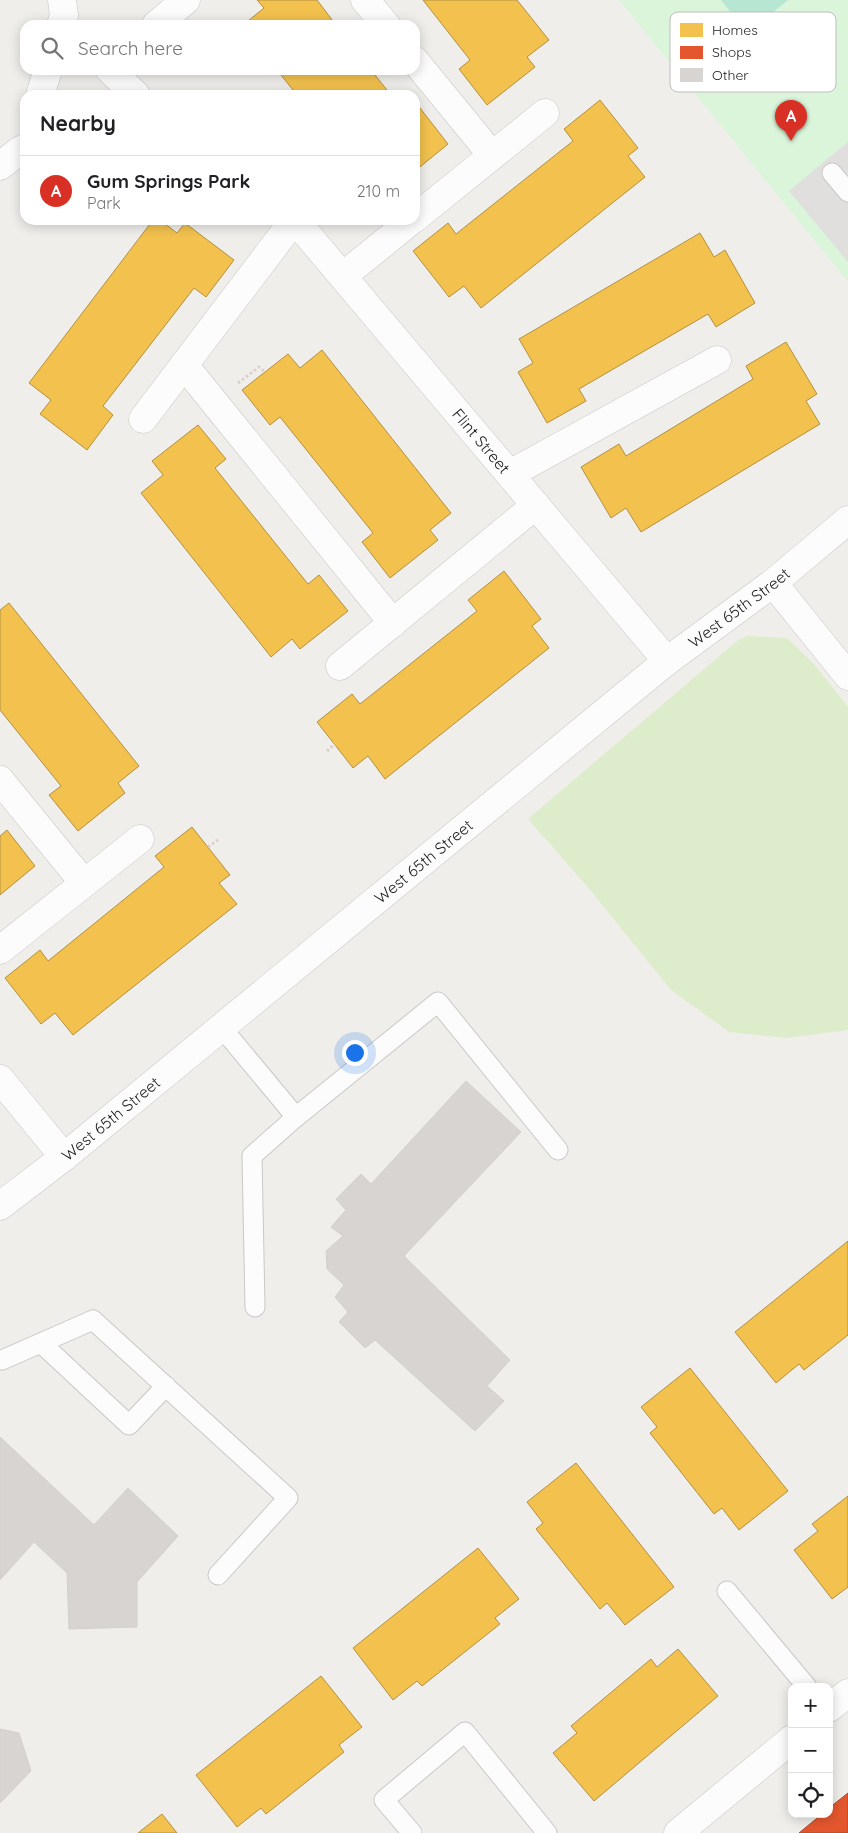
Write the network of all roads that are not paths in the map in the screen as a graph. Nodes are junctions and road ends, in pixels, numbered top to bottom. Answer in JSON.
{"nodes":[{"id":1,"x":186,"y":0,"type":"edge"},
{"id":2,"x":365,"y":0,"type":"edge"},
{"id":3,"x":162,"y":20,"type":"edge"},
{"id":4,"x":382,"y":20,"type":"edge"},
{"id":5,"x":420,"y":67,"type":"edge"},
{"id":6,"x":46,"y":75,"type":"edge"},
{"id":7,"x":115,"y":75,"type":"edge"},
{"id":8,"x":42,"y":90,"type":"edge"},
{"id":9,"x":131,"y":90,"type":"edge"},
{"id":10,"x":545,"y":113,"type":"dead end"},
{"id":11,"x":492,"y":155,"type":"junction"},
{"id":12,"x":832,"y":173,"type":"dead end"},
{"id":13,"x":848,"y":192,"type":"edge"},
{"id":14,"x":420,"y":214,"type":"edge"},
{"id":15,"x":290,"y":225,"type":"edge"},
{"id":16,"x":298,"y":225,"type":"edge"},
{"id":17,"x":407,"y":225,"type":"edge"},
{"id":18,"x":343,"y":276,"type":"junction"},
{"id":19,"x":717,"y":360,"type":"dead end"},
{"id":20,"x":184,"y":365,"type":"junction"},
{"id":21,"x":143,"y":419,"type":"dead end"},
{"id":22,"x":510,"y":474,"type":"junction"},
{"id":23,"x":536,"y":505,"type":"junction"},
{"id":24,"x":848,"y":520,"type":"edge"},
{"id":25,"x":773,"y":584,"type":"junction"},
{"id":26,"x":393,"y":623,"type":"junction"},
{"id":27,"x":667,"y":660,"type":"junction"},
{"id":28,"x":340,"y":666,"type":"dead end"},
{"id":29,"x":848,"y":676,"type":"edge"},
{"id":30,"x":0,"y":780,"type":"edge"},
{"id":31,"x":140,"y":839,"type":"dead end"},
{"id":32,"x":84,"y":883,"type":"junction"},
{"id":33,"x":0,"y":950,"type":"edge"},
{"id":34,"x":222,"y":1028,"type":"junction"},
{"id":35,"x":0,"y":1079,"type":"edge"},
{"id":36,"x":296,"y":1117,"type":"junction"},
{"id":37,"x":558,"y":1150,"type":"dead end"},
{"id":38,"x":64,"y":1157,"type":"junction"},
{"id":39,"x":0,"y":1206,"type":"edge"},
{"id":40,"x":255,"y":1307,"type":"dead end"},
{"id":41,"x":42,"y":1344,"type":"junction"},
{"id":42,"x":1,"y":1359,"type":"edge"},
{"id":43,"x":166,"y":1386,"type":"junction"},
{"id":44,"x":218,"y":1575,"type":"dead end"},
{"id":45,"x":727,"y":1591,"type":"dead end"},
{"id":46,"x":804,"y":1683,"type":"edge"},
{"id":47,"x":848,"y":1693,"type":"edge"},
{"id":48,"x":833,"y":1705,"type":"edge"},
{"id":49,"x":788,"y":1742,"type":"edge"},
{"id":50,"x":412,"y":1833,"type":"edge"},
{"id":51,"x":547,"y":1833,"type":"edge"},
{"id":52,"x":678,"y":1833,"type":"edge"}],
"edges":[{"from":1,"to":3,"type":"street"},
{"from":2,"to":4,"type":"street"},
{"from":5,"to":11,"type":"street"},
{"from":6,"to":8,"type":"street"},
{"from":7,"to":9,"type":"street"},
{"from":10,"to":11,"type":"street"},
{"from":11,"to":14,"type":"street"},
{"from":12,"to":13,"type":"lane"},
{"from":15,"to":20,"type":"street"},
{"from":16,"to":18,"type":"street","name":"Flint Street"},
{"from":17,"to":18,"type":"street"},
{"from":18,"to":22,"type":"street","name":"Flint Street"},
{"from":19,"to":22,"type":"street"},
{"from":20,"to":21,"type":"street"},
{"from":20,"to":26,"type":"street"},
{"from":22,"to":23,"type":"street","name":"Flint Street"},
{"from":23,"to":26,"type":"street"},
{"from":23,"to":27,"type":"street","name":"Flint Street"},
{"from":24,"to":25,"type":"street","name":"West 65th Street"},
{"from":25,"to":27,"type":"street","name":"West 65th Street"},
{"from":25,"to":29,"type":"street"},
{"from":26,"to":28,"type":"street"},
{"from":27,"to":34,"type":"street","name":"West 65th Street"},
{"from":30,"to":32,"type":"street"},
{"from":31,"to":32,"type":"street"},
{"from":32,"to":33,"type":"street"},
{"from":34,"to":36,"type":"lane"},
{"from":34,"to":38,"type":"street","name":"West 65th Street"},
{"from":35,"to":38,"type":"street"},
{"from":36,"to":37,"type":"lane"},
{"from":36,"to":40,"type":"lane"},
{"from":38,"to":39,"type":"street","name":"West 65th Street"},
{"from":41,"to":42,"type":"lane"},
{"from":41,"to":43,"type":"lane"},
{"from":41,"to":43,"type":"lane"},
{"from":43,"to":44,"type":"lane"},
{"from":45,"to":46,"type":"lane"},
{"from":47,"to":48,"type":"street"},
{"from":49,"to":52,"type":"street"},
{"from":50,"to":51,"type":"lane"}]}
